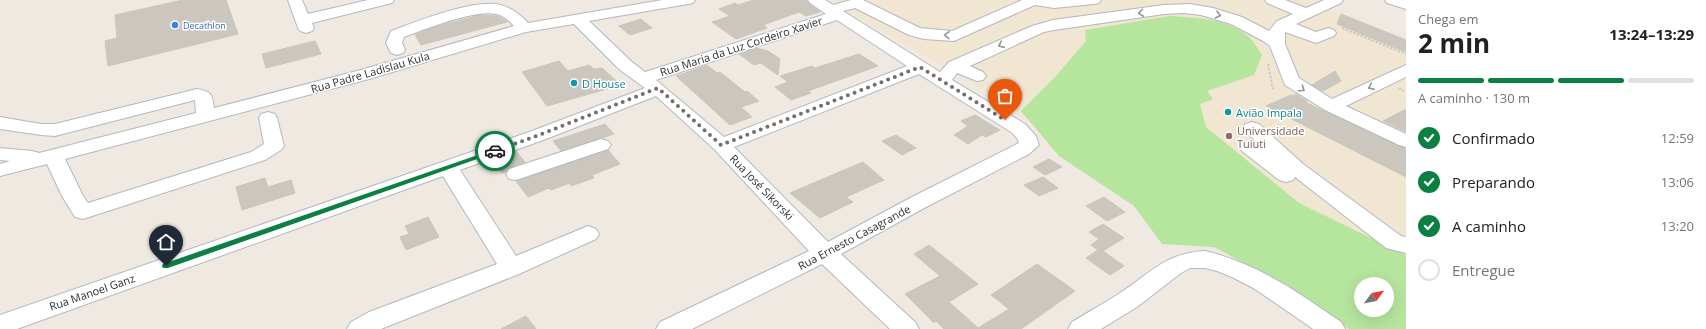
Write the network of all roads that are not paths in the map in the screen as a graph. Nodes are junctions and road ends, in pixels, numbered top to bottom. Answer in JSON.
{"nodes":[{"id":1,"x":295,"y":0,"type":"edge"},
{"id":2,"x":386,"y":0,"type":"edge"},
{"id":3,"x":688,"y":0,"type":"edge"},
{"id":4,"x":816,"y":0,"type":"edge"},
{"id":5,"x":1034,"y":0,"type":"edge"},
{"id":6,"x":1137,"y":0,"type":"edge"},
{"id":7,"x":1160,"y":0,"type":"edge"},
{"id":8,"x":1272,"y":0,"type":"edge"},
{"id":9,"x":1336,"y":0,"type":"edge"},
{"id":10,"x":1392,"y":0,"type":"edge"},
{"id":11,"x":854,"y":2,"type":"edge"},
{"id":12,"x":1101,"y":2,"type":"edge"},
{"id":13,"x":631,"y":4,"type":"edge"},
{"id":14,"x":1406,"y":5,"type":"edge"},
{"id":15,"x":1179,"y":9,"type":"junction"},
{"id":16,"x":834,"y":12,"type":"junction"},
{"id":17,"x":577,"y":18,"type":"junction"},
{"id":18,"x":1295,"y":19,"type":"junction"},
{"id":19,"x":524,"y":28,"type":"junction"},
{"id":20,"x":1025,"y":34,"type":"junction"},
{"id":21,"x":1048,"y":41,"type":"dead end"},
{"id":22,"x":1277,"y":44,"type":"junction"},
{"id":23,"x":396,"y":50,"type":"dead end"},
{"id":24,"x":955,"y":66,"type":"junction"},
{"id":25,"x":920,"y":67,"type":"junction"},
{"id":26,"x":1406,"y":70,"type":"edge"},
{"id":27,"x":977,"y":76,"type":"dead end"},
{"id":28,"x":942,"y":82,"type":"junction"},
{"id":29,"x":651,"y":83,"type":"junction"},
{"id":30,"x":1406,"y":84,"type":"edge"},
{"id":31,"x":1339,"y":110,"type":"junction"},
{"id":32,"x":206,"y":116,"type":"junction"},
{"id":33,"x":268,"y":118,"type":"dead end"},
{"id":34,"x":0,"y":123,"type":"edge"},
{"id":35,"x":539,"y":135,"type":"junction"},
{"id":36,"x":1250,"y":138,"type":"dead end"},
{"id":37,"x":1406,"y":141,"type":"edge"},
{"id":38,"x":601,"y":145,"type":"dead end"},
{"id":39,"x":721,"y":145,"type":"junction"},
{"id":40,"x":0,"y":154,"type":"edge"},
{"id":41,"x":54,"y":157,"type":"junction"},
{"id":42,"x":557,"y":160,"type":"junction"},
{"id":43,"x":448,"y":167,"type":"junction"},
{"id":44,"x":0,"y":170,"type":"edge"},
{"id":45,"x":516,"y":174,"type":"dead end"},
{"id":46,"x":588,"y":234,"type":"dead end"},
{"id":47,"x":1400,"y":243,"type":"edge"},
{"id":48,"x":825,"y":253,"type":"junction"},
{"id":49,"x":511,"y":268,"type":"junction"},
{"id":50,"x":0,"y":325,"type":"edge"},
{"id":51,"x":360,"y":329,"type":"edge"},
{"id":52,"x":669,"y":329,"type":"edge"},
{"id":53,"x":906,"y":329,"type":"edge"},
{"id":54,"x":1082,"y":329,"type":"edge"},
{"id":55,"x":1332,"y":329,"type":"edge"}],
"edges":[{"from":1,"to":2,"type":"street"},
{"from":3,"to":13,"type":"street","name":"Rua Padre Ladislau Kula"},
{"from":4,"to":16,"type":"street"},
{"from":5,"to":11,"type":"street","one_way":true},
{"from":5,"to":12,"type":"street"},
{"from":6,"to":12,"type":"street"},
{"from":7,"to":15,"type":"street"},
{"from":8,"to":18,"type":"street"},
{"from":9,"to":18,"type":"street"},
{"from":10,"to":14,"type":"street"},
{"from":11,"to":16,"type":"street","name":"Rua Maria da Luz Cordeiro Xavier"},
{"from":13,"to":17,"type":"street","name":"Rua Padre Ladislau Kula"},
{"from":15,"to":20,"type":"street","one_way":true},
{"from":15,"to":22,"type":"street","one_way":true},
{"from":16,"to":25,"type":"street"},
{"from":16,"to":29,"type":"street","name":"Rua Maria da Luz Cordeiro Xavier"},
{"from":17,"to":19,"type":"street","name":"Rua Padre Ladislau Kula"},
{"from":17,"to":29,"type":"street","name":"Rua José Sikorski"},
{"from":18,"to":22,"type":"street"},
{"from":19,"to":23,"type":"street"},
{"from":19,"to":32,"type":"street","name":"Rua Padre Ladislau Kula"},
{"from":20,"to":21,"type":"street"},
{"from":20,"to":24,"type":"street","one_way":true},
{"from":22,"to":31,"type":"street","one_way":true},
{"from":24,"to":27,"type":"street"},
{"from":24,"to":28,"type":"street"},
{"from":25,"to":28,"type":"street"},
{"from":25,"to":39,"type":"street"},
{"from":26,"to":31,"type":"street","one_way":true},
{"from":28,"to":48,"type":"street","name":"Rua Ernesto Casagrande"},
{"from":29,"to":35,"type":"street","name":"Rua Manoel Ganz"},
{"from":29,"to":39,"type":"street","name":"Rua José Sikorski"},
{"from":30,"to":31,"type":"street"},
{"from":31,"to":37,"type":"street"},
{"from":32,"to":34,"type":"street"},
{"from":32,"to":41,"type":"street","name":"Rua Padre Ladislau Kula"},
{"from":33,"to":41,"type":"street"},
{"from":35,"to":42,"type":"street"},
{"from":35,"to":43,"type":"street","name":"Rua Manoel Ganz"},
{"from":36,"to":47,"type":"street"},
{"from":38,"to":42,"type":"street"},
{"from":39,"to":48,"type":"street","name":"Rua José Sikorski"},
{"from":40,"to":41,"type":"street","name":"Rua Padre Ladislau Kula"},
{"from":41,"to":44,"type":"street","name":"Rua Padre Ladislau Kula"},
{"from":42,"to":45,"type":"street"},
{"from":43,"to":49,"type":"street"},
{"from":43,"to":50,"type":"street","name":"Rua Manoel Ganz"},
{"from":46,"to":49,"type":"street"},
{"from":48,"to":52,"type":"street","name":"Rua Ernesto Casagrande"},
{"from":48,"to":53,"type":"street","name":"Rua José Sikorski"},
{"from":49,"to":51,"type":"street"},
{"from":54,"to":55,"type":"street"}]}
